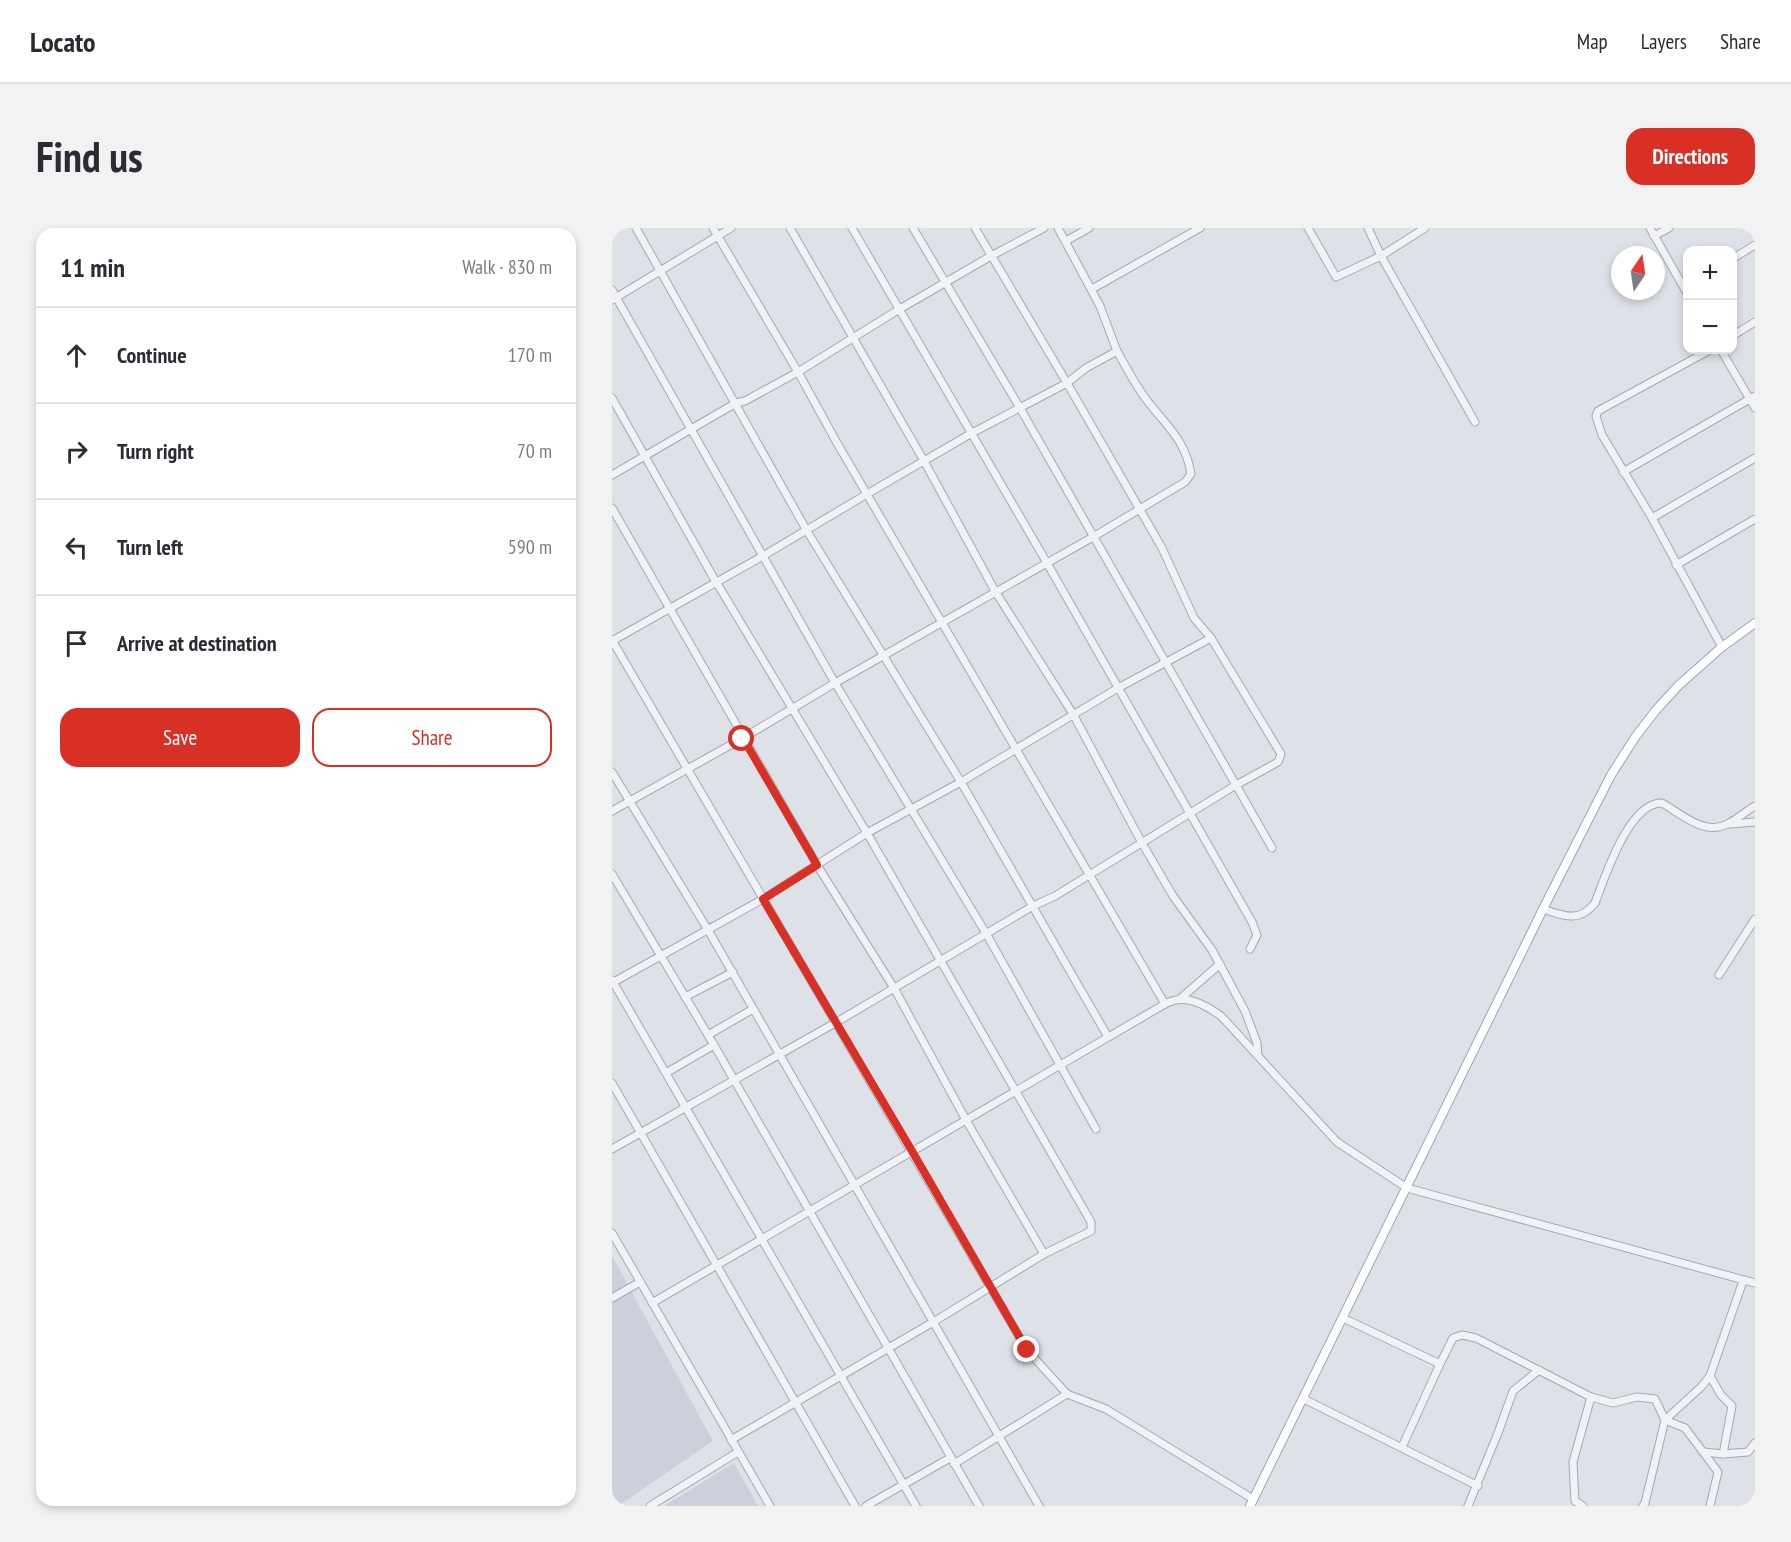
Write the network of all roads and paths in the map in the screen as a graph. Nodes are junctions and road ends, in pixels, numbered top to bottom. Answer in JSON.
{"nodes":[{"id":1,"x":636,"y":228,"type":"edge"},
{"id":2,"x":713,"y":228,"type":"edge"},
{"id":3,"x":731,"y":228,"type":"edge"},
{"id":4,"x":790,"y":228,"type":"edge"},
{"id":5,"x":852,"y":228,"type":"edge"},
{"id":6,"x":913,"y":228,"type":"edge"},
{"id":7,"x":975,"y":228,"type":"edge"},
{"id":8,"x":1044,"y":228,"type":"edge"},
{"id":9,"x":1058,"y":228,"type":"edge"},
{"id":10,"x":1089,"y":228,"type":"edge"},
{"id":11,"x":1200,"y":228,"type":"edge"},
{"id":12,"x":1368,"y":228,"type":"edge"},
{"id":13,"x":1425,"y":228,"type":"edge"},
{"id":14,"x":1650,"y":228,"type":"edge"},
{"id":15,"x":1669,"y":228,"type":"edge"},
{"id":16,"x":1311,"y":229,"type":"edge"},
{"id":17,"x":718,"y":236,"type":"junction"},
{"id":18,"x":1654,"y":236,"type":"junction"},
{"id":19,"x":1066,"y":241,"type":"junction"},
{"id":20,"x":1755,"y":245,"type":"edge"},
{"id":21,"x":991,"y":256,"type":"junction"},
{"id":22,"x":1381,"y":256,"type":"junction"},
{"id":23,"x":1737,"y":256,"type":"edge"},
{"id":24,"x":661,"y":272,"type":"junction"},
{"id":25,"x":945,"y":282,"type":"junction"},
{"id":26,"x":1683,"y":285,"type":"edge"},
{"id":27,"x":1092,"y":289,"type":"junction"},
{"id":28,"x":613,"y":296,"type":"edge"},
{"id":29,"x":898,"y":310,"type":"junction"},
{"id":30,"x":1755,"y":322,"type":"edge"},
{"id":31,"x":1737,"y":333,"type":"edge"},
{"id":32,"x":853,"y":339,"type":"junction"},
{"id":33,"x":1118,"y":351,"type":"junction"},
{"id":34,"x":1703,"y":354,"type":"edge"},
{"id":35,"x":1723,"y":354,"type":"edge"},
{"id":36,"x":798,"y":372,"type":"junction"},
{"id":37,"x":1067,"y":382,"type":"junction"},
{"id":38,"x":612,"y":398,"type":"edge"},
{"id":39,"x":1753,"y":398,"type":"edge"},
{"id":40,"x":736,"y":403,"type":"junction"},
{"id":41,"x":1020,"y":408,"type":"junction"},
{"id":42,"x":1755,"y":408,"type":"edge"},
{"id":43,"x":1475,"y":422,"type":"dead end"},
{"id":44,"x":691,"y":428,"type":"junction"},
{"id":45,"x":972,"y":434,"type":"junction"},
{"id":46,"x":644,"y":457,"type":"junction"},
{"id":47,"x":1755,"y":458,"type":"edge"},
{"id":48,"x":924,"y":461,"type":"junction"},
{"id":49,"x":1623,"y":472,"type":"junction"},
{"id":50,"x":612,"y":475,"type":"edge"},
{"id":51,"x":867,"y":494,"type":"junction"},
{"id":52,"x":612,"y":508,"type":"edge"},
{"id":53,"x":1139,"y":509,"type":"junction"},
{"id":54,"x":1652,"y":518,"type":"junction"},
{"id":55,"x":1755,"y":519,"type":"edge"},
{"id":56,"x":807,"y":531,"type":"junction"},
{"id":57,"x":1093,"y":537,"type":"junction"},
{"id":58,"x":763,"y":556,"type":"junction"},
{"id":59,"x":1047,"y":563,"type":"junction"},
{"id":60,"x":1676,"y":565,"type":"junction"},
{"id":61,"x":716,"y":582,"type":"junction"},
{"id":62,"x":995,"y":591,"type":"junction"},
{"id":63,"x":669,"y":608,"type":"junction"},
{"id":64,"x":941,"y":623,"type":"junction"},
{"id":65,"x":1755,"y":623,"type":"edge"},
{"id":66,"x":1211,"y":639,"type":"junction"},
{"id":67,"x":612,"y":640,"type":"edge"},
{"id":68,"x":1722,"y":647,"type":"junction"},
{"id":69,"x":883,"y":656,"type":"junction"},
{"id":70,"x":1165,"y":661,"type":"junction"},
{"id":71,"x":835,"y":682,"type":"junction"},
{"id":72,"x":1118,"y":687,"type":"junction"},
{"id":73,"x":792,"y":708,"type":"junction"},
{"id":74,"x":1073,"y":714,"type":"junction"},
{"id":75,"x":743,"y":738,"type":"junction"},
{"id":76,"x":1015,"y":750,"type":"junction"},
{"id":77,"x":687,"y":769,"type":"junction"},
{"id":78,"x":612,"y":772,"type":"edge"},
{"id":79,"x":961,"y":782,"type":"junction"},
{"id":80,"x":1236,"y":784,"type":"junction"},
{"id":81,"x":629,"y":801,"type":"junction"},
{"id":82,"x":1755,"y":806,"type":"edge"},
{"id":83,"x":911,"y":808,"type":"junction"},
{"id":84,"x":612,"y":811,"type":"edge"},
{"id":85,"x":1190,"y":812,"type":"junction"},
{"id":86,"x":1755,"y":822,"type":"edge"},
{"id":87,"x":1730,"y":824,"type":"junction"},
{"id":88,"x":867,"y":833,"type":"junction"},
{"id":89,"x":1142,"y":843,"type":"junction"},
{"id":90,"x":1272,"y":848,"type":"dead end"},
{"id":91,"x":817,"y":865,"type":"junction"},
{"id":92,"x":612,"y":874,"type":"edge"},
{"id":93,"x":1089,"y":876,"type":"junction"},
{"id":94,"x":763,"y":899,"type":"junction"},
{"id":95,"x":1033,"y":906,"type":"junction"},
{"id":96,"x":1543,"y":909,"type":"junction"},
{"id":97,"x":1755,"y":919,"type":"edge"},
{"id":98,"x":708,"y":930,"type":"junction"},
{"id":99,"x":987,"y":935,"type":"junction"},
{"id":100,"x":1250,"y":949,"type":"dead end"},
{"id":101,"x":659,"y":956,"type":"junction"},
{"id":102,"x":940,"y":962,"type":"junction"},
{"id":103,"x":1220,"y":964,"type":"junction"},
{"id":104,"x":733,"y":972,"type":"junction"},
{"id":105,"x":1719,"y":975,"type":"dead end"},
{"id":106,"x":612,"y":982,"type":"edge"},
{"id":107,"x":894,"y":988,"type":"junction"},
{"id":108,"x":685,"y":997,"type":"junction"},
{"id":109,"x":1180,"y":999,"type":"junction"},
{"id":110,"x":1165,"y":1004,"type":"junction"},
{"id":111,"x":753,"y":1009,"type":"junction"},
{"id":112,"x":835,"y":1023,"type":"junction"},
{"id":113,"x":708,"y":1035,"type":"junction"},
{"id":114,"x":1108,"y":1037,"type":"junction"},
{"id":115,"x":714,"y":1045,"type":"junction"},
{"id":116,"x":779,"y":1054,"type":"junction"},
{"id":117,"x":1258,"y":1056,"type":"junction"},
{"id":118,"x":1061,"y":1065,"type":"junction"},
{"id":119,"x":666,"y":1073,"type":"junction"},
{"id":120,"x":733,"y":1080,"type":"junction"},
{"id":121,"x":612,"y":1083,"type":"edge"},
{"id":122,"x":1014,"y":1092,"type":"junction"},
{"id":123,"x":686,"y":1107,"type":"junction"},
{"id":124,"x":966,"y":1120,"type":"junction"},
{"id":125,"x":1096,"y":1128,"type":"dead end"},
{"id":126,"x":642,"y":1132,"type":"junction"},
{"id":127,"x":612,"y":1149,"type":"edge"},
{"id":128,"x":912,"y":1151,"type":"junction"},
{"id":129,"x":856,"y":1185,"type":"junction"},
{"id":130,"x":1407,"y":1188,"type":"junction"},
{"id":131,"x":810,"y":1211,"type":"junction"},
{"id":132,"x":612,"y":1233,"type":"edge"},
{"id":133,"x":763,"y":1238,"type":"junction"},
{"id":134,"x":1044,"y":1254,"type":"junction"},
{"id":135,"x":717,"y":1265,"type":"junction"},
{"id":136,"x":1743,"y":1281,"type":"junction"},
{"id":137,"x":640,"y":1282,"type":"junction"},
{"id":138,"x":1755,"y":1283,"type":"edge"},
{"id":139,"x":989,"y":1286,"type":"junction"},
{"id":140,"x":612,"y":1298,"type":"edge"},
{"id":141,"x":652,"y":1303,"type":"junction"},
{"id":142,"x":1343,"y":1318,"type":"junction"},
{"id":143,"x":935,"y":1321,"type":"junction"},
{"id":144,"x":887,"y":1348,"type":"junction"},
{"id":145,"x":1440,"y":1364,"type":"junction"},
{"id":146,"x":1539,"y":1370,"type":"junction"},
{"id":147,"x":840,"y":1375,"type":"junction"},
{"id":148,"x":1710,"y":1376,"type":"junction"},
{"id":149,"x":1067,"y":1394,"type":"junction"},
{"id":150,"x":1591,"y":1397,"type":"junction"},
{"id":151,"x":1304,"y":1399,"type":"junction"},
{"id":152,"x":795,"y":1403,"type":"junction"},
{"id":153,"x":1665,"y":1420,"type":"junction"},
{"id":154,"x":1001,"y":1437,"type":"junction"},
{"id":155,"x":731,"y":1440,"type":"junction"},
{"id":156,"x":1755,"y":1443,"type":"edge"},
{"id":157,"x":1402,"y":1447,"type":"junction"},
{"id":158,"x":738,"y":1452,"type":"junction"},
{"id":159,"x":1704,"y":1452,"type":"junction"},
{"id":160,"x":1723,"y":1454,"type":"junction"},
{"id":161,"x":952,"y":1461,"type":"junction"},
{"id":162,"x":904,"y":1485,"type":"junction"},
{"id":163,"x":1478,"y":1486,"type":"junction"},
{"id":164,"x":1252,"y":1503,"type":"edge"},
{"id":165,"x":650,"y":1506,"type":"edge"},
{"id":166,"x":770,"y":1506,"type":"edge"},
{"id":167,"x":855,"y":1506,"type":"edge"},
{"id":168,"x":866,"y":1506,"type":"edge"},
{"id":169,"x":916,"y":1506,"type":"edge"},
{"id":170,"x":979,"y":1506,"type":"edge"},
{"id":171,"x":1040,"y":1506,"type":"edge"},
{"id":172,"x":1468,"y":1506,"type":"edge"},
{"id":173,"x":1583,"y":1506,"type":"edge"},
{"id":174,"x":1643,"y":1506,"type":"edge"},
{"id":175,"x":1710,"y":1506,"type":"edge"}],
"edges":[{"from":1,"to":24,"type":"street"},
{"from":2,"to":17,"type":"street"},
{"from":3,"to":17,"type":"street"},
{"from":4,"to":32,"type":"street"},
{"from":5,"to":29,"type":"street"},
{"from":6,"to":25,"type":"street"},
{"from":7,"to":21,"type":"street"},
{"from":8,"to":21,"type":"street"},
{"from":9,"to":19,"type":"street"},
{"from":10,"to":19,"type":"street"},
{"from":11,"to":27,"type":"street"},
{"from":12,"to":22,"type":"street"},
{"from":13,"to":22,"type":"street"},
{"from":14,"to":18,"type":"street"},
{"from":15,"to":18,"type":"street"},
{"from":16,"to":22,"type":"street"},
{"from":17,"to":24,"type":"street"},
{"from":17,"to":36,"type":"street"},
{"from":18,"to":26,"type":"street"},
{"from":19,"to":27,"type":"street"},
{"from":20,"to":23,"type":"street"},
{"from":21,"to":25,"type":"street"},
{"from":21,"to":37,"type":"street"},
{"from":22,"to":43,"type":"street"},
{"from":24,"to":28,"type":"street"},
{"from":24,"to":40,"type":"street"},
{"from":25,"to":29,"type":"street"},
{"from":25,"to":41,"type":"street"},
{"from":27,"to":33,"type":"street"},
{"from":28,"to":44,"type":"street"},
{"from":29,"to":32,"type":"street"},
{"from":29,"to":45,"type":"street"},
{"from":30,"to":31,"type":"street"},
{"from":32,"to":36,"type":"street"},
{"from":32,"to":48,"type":"street"},
{"from":33,"to":37,"type":"street"},
{"from":33,"to":53,"type":"street"},
{"from":34,"to":49,"type":"street"},
{"from":35,"to":39,"type":"street"},
{"from":36,"to":40,"type":"street"},
{"from":36,"to":51,"type":"street"},
{"from":37,"to":41,"type":"street"},
{"from":37,"to":53,"type":"street"},
{"from":38,"to":46,"type":"street"},
{"from":39,"to":42,"type":"street"},
{"from":39,"to":49,"type":"street"},
{"from":40,"to":44,"type":"street"},
{"from":40,"to":56,"type":"street"},
{"from":41,"to":45,"type":"street"},
{"from":41,"to":57,"type":"street"},
{"from":44,"to":46,"type":"street"},
{"from":44,"to":58,"type":"street"},
{"from":45,"to":48,"type":"street"},
{"from":45,"to":59,"type":"street"},
{"from":46,"to":50,"type":"street"},
{"from":46,"to":61,"type":"street"},
{"from":47,"to":54,"type":"street"},
{"from":48,"to":51,"type":"street"},
{"from":48,"to":62,"type":"street"},
{"from":49,"to":54,"type":"street"},
{"from":51,"to":56,"type":"street"},
{"from":51,"to":64,"type":"street"},
{"from":52,"to":63,"type":"street"},
{"from":53,"to":57,"type":"street"},
{"from":53,"to":66,"type":"street"},
{"from":54,"to":60,"type":"street"},
{"from":55,"to":60,"type":"street"},
{"from":56,"to":58,"type":"street"},
{"from":56,"to":69,"type":"street"},
{"from":57,"to":59,"type":"street"},
{"from":57,"to":70,"type":"street"},
{"from":58,"to":61,"type":"street"},
{"from":58,"to":71,"type":"street"},
{"from":59,"to":62,"type":"street"},
{"from":59,"to":72,"type":"street"},
{"from":60,"to":68,"type":"street"},
{"from":61,"to":63,"type":"street"},
{"from":61,"to":73,"type":"street"},
{"from":62,"to":64,"type":"street"},
{"from":62,"to":74,"type":"street"},
{"from":63,"to":67,"type":"street"},
{"from":63,"to":75,"type":"street"},
{"from":64,"to":69,"type":"street"},
{"from":64,"to":76,"type":"street"},
{"from":65,"to":68,"type":"main road"},
{"from":66,"to":70,"type":"street"},
{"from":66,"to":80,"type":"street"},
{"from":67,"to":77,"type":"street"},
{"from":68,"to":96,"type":"main road"},
{"from":69,"to":71,"type":"street"},
{"from":69,"to":79,"type":"street"},
{"from":70,"to":72,"type":"street"},
{"from":70,"to":80,"type":"street"},
{"from":71,"to":73,"type":"street"},
{"from":71,"to":83,"type":"street"},
{"from":72,"to":74,"type":"street"},
{"from":72,"to":85,"type":"street"},
{"from":73,"to":75,"type":"street"},
{"from":73,"to":88,"type":"street"},
{"from":74,"to":76,"type":"street"},
{"from":74,"to":89,"type":"street"},
{"from":75,"to":77,"type":"street"},
{"from":75,"to":91,"type":"street"},
{"from":76,"to":79,"type":"street"},
{"from":76,"to":93,"type":"street"},
{"from":77,"to":81,"type":"street"},
{"from":77,"to":94,"type":"street"},
{"from":78,"to":81,"type":"street"},
{"from":79,"to":83,"type":"street"},
{"from":79,"to":95,"type":"street"},
{"from":80,"to":85,"type":"street"},
{"from":80,"to":90,"type":"street"},
{"from":81,"to":84,"type":"street"},
{"from":81,"to":98,"type":"street"},
{"from":82,"to":87,"type":"street"},
{"from":83,"to":88,"type":"street"},
{"from":83,"to":99,"type":"street"},
{"from":85,"to":89,"type":"street"},
{"from":85,"to":100,"type":"street"},
{"from":86,"to":87,"type":"street"},
{"from":87,"to":96,"type":"street"},
{"from":88,"to":91,"type":"street"},
{"from":88,"to":102,"type":"street"},
{"from":89,"to":93,"type":"street"},
{"from":89,"to":103,"type":"street"},
{"from":91,"to":94,"type":"street"},
{"from":91,"to":107,"type":"street"},
{"from":92,"to":101,"type":"street"},
{"from":93,"to":95,"type":"street"},
{"from":93,"to":110,"type":"street"},
{"from":94,"to":98,"type":"street"},
{"from":94,"to":112,"type":"street"},
{"from":95,"to":99,"type":"street"},
{"from":95,"to":114,"type":"street"},
{"from":96,"to":130,"type":"main road"},
{"from":97,"to":105,"type":"street"},
{"from":98,"to":101,"type":"street"},
{"from":98,"to":104,"type":"street"},
{"from":99,"to":102,"type":"street"},
{"from":99,"to":118,"type":"street"},
{"from":101,"to":106,"type":"street"},
{"from":101,"to":108,"type":"street"},
{"from":102,"to":107,"type":"street"},
{"from":102,"to":122,"type":"street"},
{"from":103,"to":109,"type":"street"},
{"from":103,"to":117,"type":"street"},
{"from":104,"to":108,"type":"street"},
{"from":104,"to":111,"type":"street"},
{"from":106,"to":119,"type":"street"},
{"from":107,"to":112,"type":"street"},
{"from":107,"to":124,"type":"street"},
{"from":108,"to":113,"type":"street"},
{"from":109,"to":110,"type":"street"},
{"from":109,"to":117,"type":"street"},
{"from":110,"to":114,"type":"street"},
{"from":111,"to":113,"type":"street"},
{"from":111,"to":116,"type":"street"},
{"from":112,"to":116,"type":"street"},
{"from":112,"to":128,"type":"street"},
{"from":113,"to":115,"type":"street"},
{"from":114,"to":118,"type":"street"},
{"from":115,"to":119,"type":"street"},
{"from":115,"to":120,"type":"street"},
{"from":116,"to":120,"type":"street"},
{"from":116,"to":129,"type":"street"},
{"from":117,"to":130,"type":"street"},
{"from":118,"to":122,"type":"street"},
{"from":118,"to":125,"type":"street"},
{"from":119,"to":123,"type":"street"},
{"from":120,"to":123,"type":"street"},
{"from":120,"to":131,"type":"street"},
{"from":121,"to":126,"type":"street"},
{"from":122,"to":124,"type":"street"},
{"from":122,"to":134,"type":"street"},
{"from":123,"to":126,"type":"street"},
{"from":123,"to":133,"type":"street"},
{"from":124,"to":128,"type":"street"},
{"from":124,"to":134,"type":"street"},
{"from":126,"to":127,"type":"street"},
{"from":126,"to":135,"type":"street"},
{"from":128,"to":129,"type":"street"},
{"from":128,"to":139,"type":"street"},
{"from":129,"to":131,"type":"street"},
{"from":129,"to":143,"type":"street"},
{"from":130,"to":136,"type":"street"},
{"from":130,"to":142,"type":"main road"},
{"from":131,"to":133,"type":"street"},
{"from":131,"to":144,"type":"street"},
{"from":132,"to":137,"type":"street"},
{"from":133,"to":135,"type":"street"},
{"from":133,"to":147,"type":"street"},
{"from":134,"to":139,"type":"street"},
{"from":135,"to":141,"type":"street"},
{"from":135,"to":152,"type":"street"},
{"from":136,"to":138,"type":"street"},
{"from":136,"to":148,"type":"street"},
{"from":137,"to":140,"type":"street"},
{"from":137,"to":141,"type":"street"},
{"from":139,"to":143,"type":"street"},
{"from":139,"to":149,"type":"street"},
{"from":141,"to":155,"type":"street"},
{"from":142,"to":145,"type":"street"},
{"from":142,"to":151,"type":"main road"},
{"from":143,"to":144,"type":"street"},
{"from":143,"to":154,"type":"street"},
{"from":144,"to":147,"type":"street"},
{"from":144,"to":161,"type":"street"},
{"from":145,"to":146,"type":"street"},
{"from":145,"to":157,"type":"street"},
{"from":146,"to":150,"type":"street"},
{"from":146,"to":163,"type":"street"},
{"from":147,"to":152,"type":"street"},
{"from":147,"to":162,"type":"street"},
{"from":148,"to":153,"type":"street"},
{"from":148,"to":160,"type":"street"},
{"from":149,"to":154,"type":"street"},
{"from":149,"to":164,"type":"street"},
{"from":150,"to":153,"type":"street"},
{"from":150,"to":173,"type":"street"},
{"from":151,"to":157,"type":"street"},
{"from":151,"to":164,"type":"main road"},
{"from":152,"to":155,"type":"street"},
{"from":152,"to":167,"type":"street"},
{"from":153,"to":159,"type":"street"},
{"from":153,"to":174,"type":"street"},
{"from":154,"to":161,"type":"street"},
{"from":154,"to":171,"type":"street"},
{"from":155,"to":158,"type":"street"},
{"from":156,"to":160,"type":"street"},
{"from":157,"to":163,"type":"street"},
{"from":158,"to":165,"type":"street"},
{"from":158,"to":166,"type":"street"},
{"from":159,"to":160,"type":"street"},
{"from":159,"to":175,"type":"street"},
{"from":161,"to":162,"type":"street"},
{"from":161,"to":170,"type":"street"},
{"from":162,"to":168,"type":"street"},
{"from":162,"to":169,"type":"street"},
{"from":163,"to":172,"type":"street"}]}
